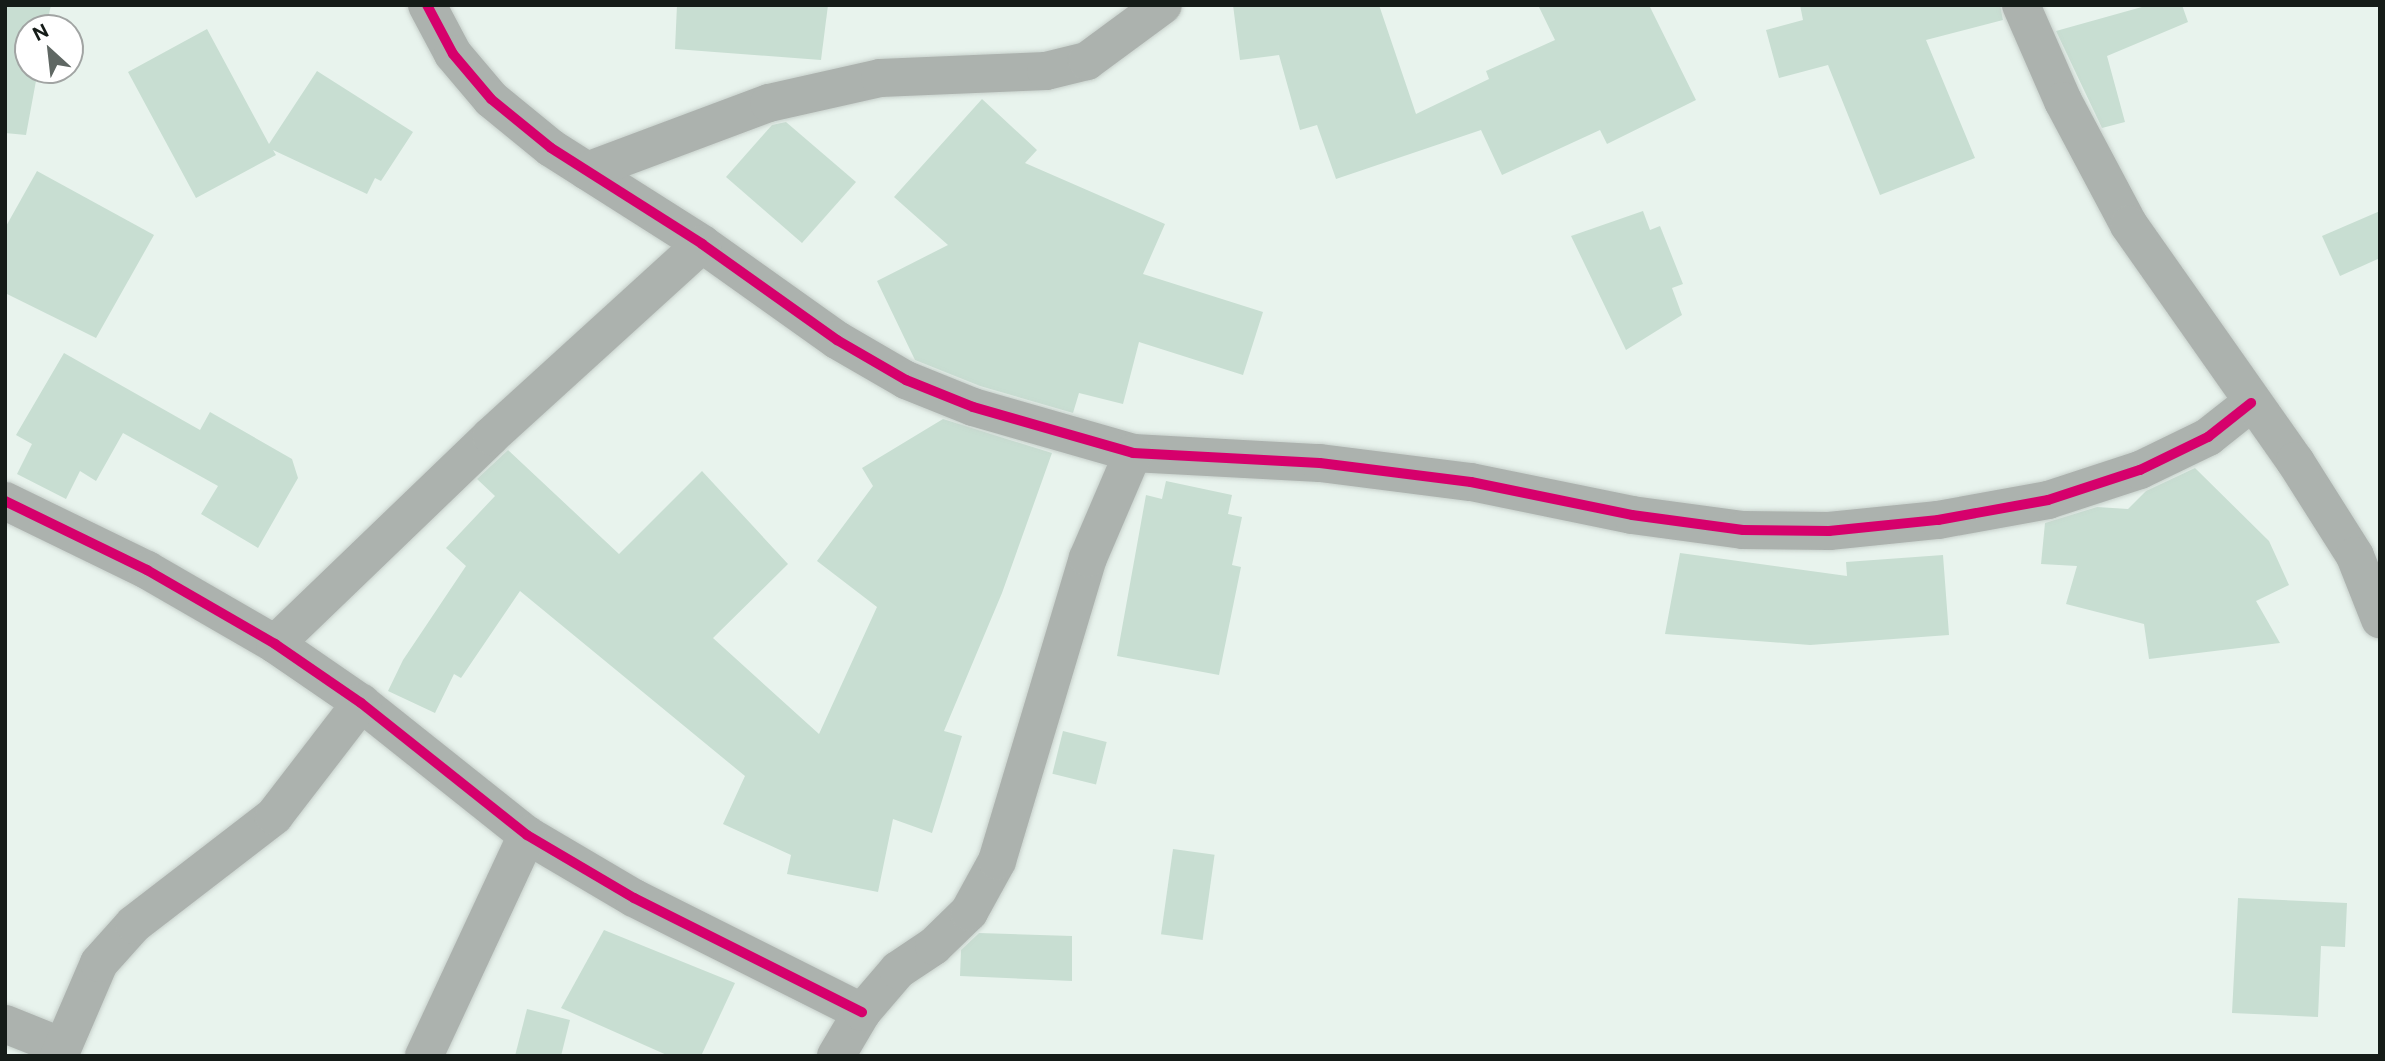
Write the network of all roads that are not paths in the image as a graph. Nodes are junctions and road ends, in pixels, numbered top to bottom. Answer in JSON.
{"nodes":[{"id":1,"x":427,"y":5,"type":"edge"},
{"id":2,"x":1163,"y":5,"type":"edge"},
{"id":3,"x":2021,"y":5,"type":"edge"},
{"id":4,"x":587,"y":171,"type":"junction"},
{"id":5,"x":702,"y":244,"type":"junction"},
{"id":6,"x":2251,"y":403,"type":"junction"},
{"id":7,"x":1133,"y":453,"type":"junction"},
{"id":8,"x":5,"y":501,"type":"edge"},
{"id":9,"x":2380,"y":619,"type":"edge"},
{"id":10,"x":275,"y":644,"type":"junction"},
{"id":11,"x":361,"y":703,"type":"junction"},
{"id":12,"x":527,"y":835,"type":"junction"},
{"id":13,"x":862,"y":1012,"type":"junction"},
{"id":14,"x":5,"y":1024,"type":"edge"},
{"id":15,"x":60,"y":1051,"type":"edge"},
{"id":16,"x":424,"y":1056,"type":"edge"},
{"id":17,"x":836,"y":1056,"type":"edge"}],
"edges":[{"from":1,"to":4,"type":"street"},
{"from":2,"to":4,"type":"street"},
{"from":3,"to":6,"type":"street"},
{"from":4,"to":5,"type":"street"},
{"from":5,"to":7,"type":"street"},
{"from":5,"to":10,"type":"street"},
{"from":6,"to":7,"type":"street"},
{"from":6,"to":9,"type":"street"},
{"from":7,"to":13,"type":"street"},
{"from":8,"to":10,"type":"street"},
{"from":10,"to":11,"type":"street"},
{"from":11,"to":12,"type":"street"},
{"from":11,"to":15,"type":"street"},
{"from":12,"to":13,"type":"street"},
{"from":12,"to":16,"type":"street"},
{"from":13,"to":17,"type":"street"},
{"from":14,"to":15,"type":"street"}]}
